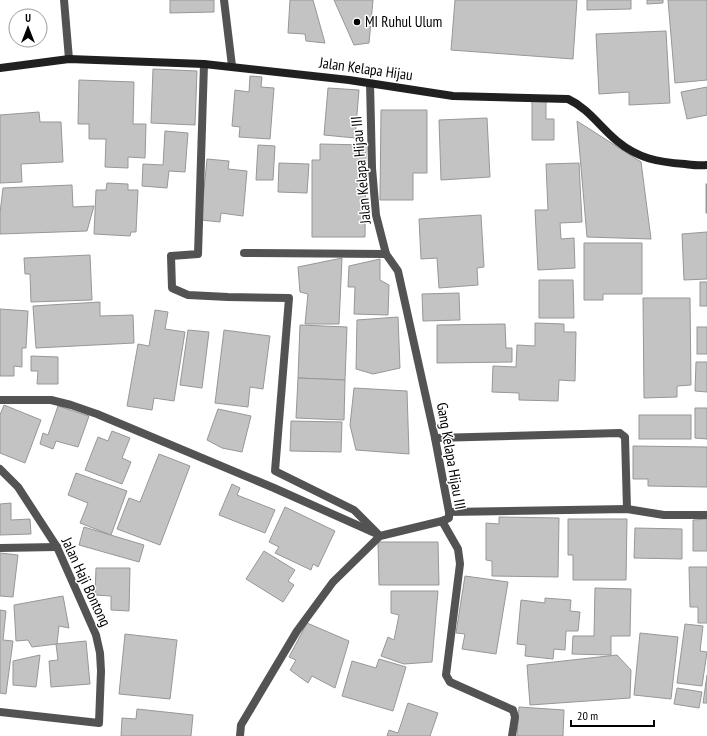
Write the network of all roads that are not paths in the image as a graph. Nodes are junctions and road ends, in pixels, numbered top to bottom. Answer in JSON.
{"nodes":[{"id":1,"x":64,"y":0,"type":"edge"},
{"id":2,"x":224,"y":0,"type":"edge"},
{"id":3,"x":69,"y":59,"type":"junction"},
{"id":4,"x":204,"y":64,"type":"junction"},
{"id":5,"x":232,"y":66,"type":"junction"},
{"id":6,"x":0,"y":68,"type":"edge"},
{"id":7,"x":370,"y":83,"type":"junction"},
{"id":8,"x":707,"y":165,"type":"edge"},
{"id":9,"x":244,"y":253,"type":"dead end"},
{"id":10,"x":386,"y":254,"type":"junction"},
{"id":11,"x":0,"y":400,"type":"edge"},
{"id":12,"x":435,"y":438,"type":"junction"},
{"id":13,"x":0,"y":469,"type":"edge"},
{"id":14,"x":627,"y":509,"type":"junction"},
{"id":15,"x":449,"y":512,"type":"junction"},
{"id":16,"x":707,"y":515,"type":"edge"},
{"id":17,"x":442,"y":521,"type":"junction"},
{"id":18,"x":380,"y":536,"type":"junction"},
{"id":19,"x":0,"y":548,"type":"edge"},
{"id":20,"x":57,"y":548,"type":"junction"},
{"id":21,"x":0,"y":712,"type":"edge"},
{"id":22,"x":240,"y":736,"type":"edge"},
{"id":23,"x":512,"y":736,"type":"edge"}],
"edges":[{"from":1,"to":3,"type":"street"},
{"from":2,"to":5,"type":"street"},
{"from":3,"to":4,"type":"street","name":"Jalan Kelapa Hijau"},
{"from":3,"to":6,"type":"street","name":"Jalan Kelapa Hijau"},
{"from":4,"to":5,"type":"street","name":"Jalan Kelapa Hijau"},
{"from":4,"to":18,"type":"street"},
{"from":5,"to":7,"type":"street","name":"Jalan Kelapa Hijau"},
{"from":7,"to":8,"type":"street","name":"Jalan Kelapa Hijau"},
{"from":7,"to":10,"type":"street","name":"Jalan Kelapa Hijau III"},
{"from":9,"to":10,"type":"street"},
{"from":10,"to":12,"type":"street","name":"Gang Kelapa Hijau III"},
{"from":11,"to":18,"type":"street"},
{"from":12,"to":14,"type":"street"},
{"from":12,"to":15,"type":"street","name":"Gang Kelapa Hijau III"},
{"from":13,"to":20,"type":"street","name":"Jalan Haji Bontong"},
{"from":14,"to":15,"type":"street"},
{"from":14,"to":16,"type":"street"},
{"from":15,"to":17,"type":"street","name":"Gang Kelapa Hijau III"},
{"from":17,"to":18,"type":"street","name":"Gang Kelapa Hijau III"},
{"from":17,"to":23,"type":"street"},
{"from":18,"to":22,"type":"street"},
{"from":19,"to":20,"type":"street"},
{"from":20,"to":21,"type":"street","name":"Jalan Haji Bontong"}]}
